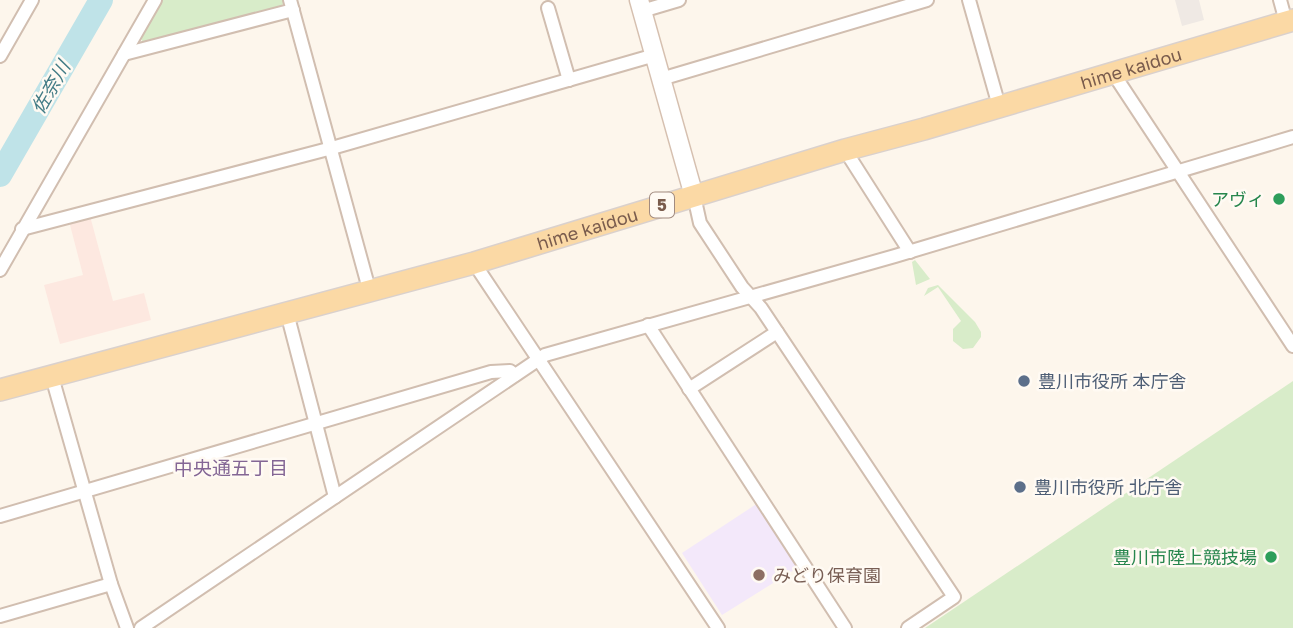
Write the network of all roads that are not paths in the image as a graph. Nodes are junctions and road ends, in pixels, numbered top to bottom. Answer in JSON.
{"nodes":[{"id":1,"x":32,"y":0,"type":"edge"},
{"id":2,"x":155,"y":0,"type":"edge"},
{"id":3,"x":679,"y":0,"type":"edge"},
{"id":4,"x":927,"y":0,"type":"edge"},
{"id":5,"x":969,"y":0,"type":"edge"},
{"id":6,"x":1280,"y":0,"type":"edge"},
{"id":7,"x":292,"y":5,"type":"edge"},
{"id":8,"x":641,"y":5,"type":"edge"},
{"id":9,"x":548,"y":8,"type":"dead end"},
{"id":10,"x":1290,"y":21,"type":"edge"},
{"id":11,"x":124,"y":54,"type":"junction"},
{"id":12,"x":655,"y":55,"type":"junction"},
{"id":13,"x":0,"y":56,"type":"edge"},
{"id":14,"x":1113,"y":74,"type":"junction"},
{"id":15,"x":662,"y":79,"type":"junction"},
{"id":16,"x":569,"y":80,"type":"junction"},
{"id":17,"x":999,"y":106,"type":"junction"},
{"id":18,"x":1293,"y":138,"type":"edge"},
{"id":19,"x":332,"y":148,"type":"junction"},
{"id":20,"x":845,"y":150,"type":"junction"},
{"id":21,"x":1177,"y":172,"type":"junction"},
{"id":22,"x":694,"y":195,"type":"junction"},
{"id":23,"x":22,"y":229,"type":"junction"},
{"id":24,"x":910,"y":252,"type":"junction"},
{"id":25,"x":474,"y":263,"type":"junction"},
{"id":26,"x":0,"y":270,"type":"edge"},
{"id":27,"x":369,"y":289,"type":"junction"},
{"id":28,"x":750,"y":295,"type":"junction"},
{"id":29,"x":287,"y":313,"type":"junction"},
{"id":30,"x":648,"y":325,"type":"junction"},
{"id":31,"x":777,"y":332,"type":"junction"},
{"id":32,"x":1293,"y":346,"type":"edge"},
{"id":33,"x":537,"y":360,"type":"junction"},
{"id":34,"x":515,"y":375,"type":"junction"},
{"id":35,"x":52,"y":377,"type":"junction"},
{"id":36,"x":689,"y":389,"type":"junction"},
{"id":37,"x":0,"y":390,"type":"edge"},
{"id":38,"x":316,"y":425,"type":"junction"},
{"id":39,"x":86,"y":491,"type":"junction"},
{"id":40,"x":335,"y":497,"type":"junction"},
{"id":41,"x":0,"y":516,"type":"edge"},
{"id":42,"x":111,"y":584,"type":"junction"},
{"id":43,"x":0,"y":616,"type":"edge"},
{"id":44,"x":127,"y":628,"type":"edge"},
{"id":45,"x":141,"y":628,"type":"edge"},
{"id":46,"x":719,"y":628,"type":"edge"},
{"id":47,"x":845,"y":628,"type":"edge"},
{"id":48,"x":908,"y":628,"type":"edge"}],
"edges":[{"from":1,"to":13,"type":"street"},
{"from":2,"to":11,"type":"street"},
{"from":3,"to":8,"type":"street"},
{"from":4,"to":15,"type":"street"},
{"from":5,"to":17,"type":"street"},
{"from":6,"to":10,"type":"street"},
{"from":7,"to":11,"type":"street"},
{"from":7,"to":19,"type":"street"},
{"from":8,"to":12,"type":"street"},
{"from":9,"to":16,"type":"street"},
{"from":10,"to":14,"type":"main road","name":"hime kaidou","number":"5"},
{"from":11,"to":23,"type":"street"},
{"from":12,"to":15,"type":"street"},
{"from":12,"to":16,"type":"street"},
{"from":14,"to":17,"type":"main road","name":"hime kaidou","number":"5"},
{"from":14,"to":21,"type":"street"},
{"from":15,"to":22,"type":"street"},
{"from":16,"to":19,"type":"street"},
{"from":17,"to":20,"type":"main road","name":"hime kaidou","number":"5"},
{"from":18,"to":21,"type":"street"},
{"from":19,"to":23,"type":"street"},
{"from":19,"to":27,"type":"street"},
{"from":20,"to":22,"type":"main road","name":"hime kaidou","number":"5"},
{"from":20,"to":24,"type":"street"},
{"from":21,"to":24,"type":"street"},
{"from":21,"to":32,"type":"street"},
{"from":22,"to":25,"type":"main road","name":"hime kaidou","number":"5"},
{"from":22,"to":28,"type":"street"},
{"from":23,"to":26,"type":"street"},
{"from":24,"to":28,"type":"street"},
{"from":25,"to":27,"type":"main road","name":"hime kaidou","number":"5"},
{"from":25,"to":33,"type":"street"},
{"from":27,"to":29,"type":"main road","name":"hime kaidou","number":"5"},
{"from":28,"to":30,"type":"street"},
{"from":28,"to":31,"type":"street"},
{"from":29,"to":35,"type":"main road","name":"hime kaidou","number":"5"},
{"from":29,"to":38,"type":"street"},
{"from":30,"to":33,"type":"street"},
{"from":30,"to":36,"type":"street"},
{"from":31,"to":36,"type":"street"},
{"from":31,"to":48,"type":"street"},
{"from":33,"to":34,"type":"street"},
{"from":33,"to":46,"type":"street"},
{"from":34,"to":38,"type":"street"},
{"from":34,"to":40,"type":"street"},
{"from":35,"to":37,"type":"main road","name":"hime kaidou","number":"5"},
{"from":35,"to":39,"type":"street"},
{"from":36,"to":47,"type":"street"},
{"from":38,"to":39,"type":"street"},
{"from":38,"to":40,"type":"street"},
{"from":39,"to":41,"type":"street"},
{"from":39,"to":42,"type":"street"},
{"from":40,"to":45,"type":"street"},
{"from":42,"to":43,"type":"street"},
{"from":42,"to":44,"type":"street"}]}
